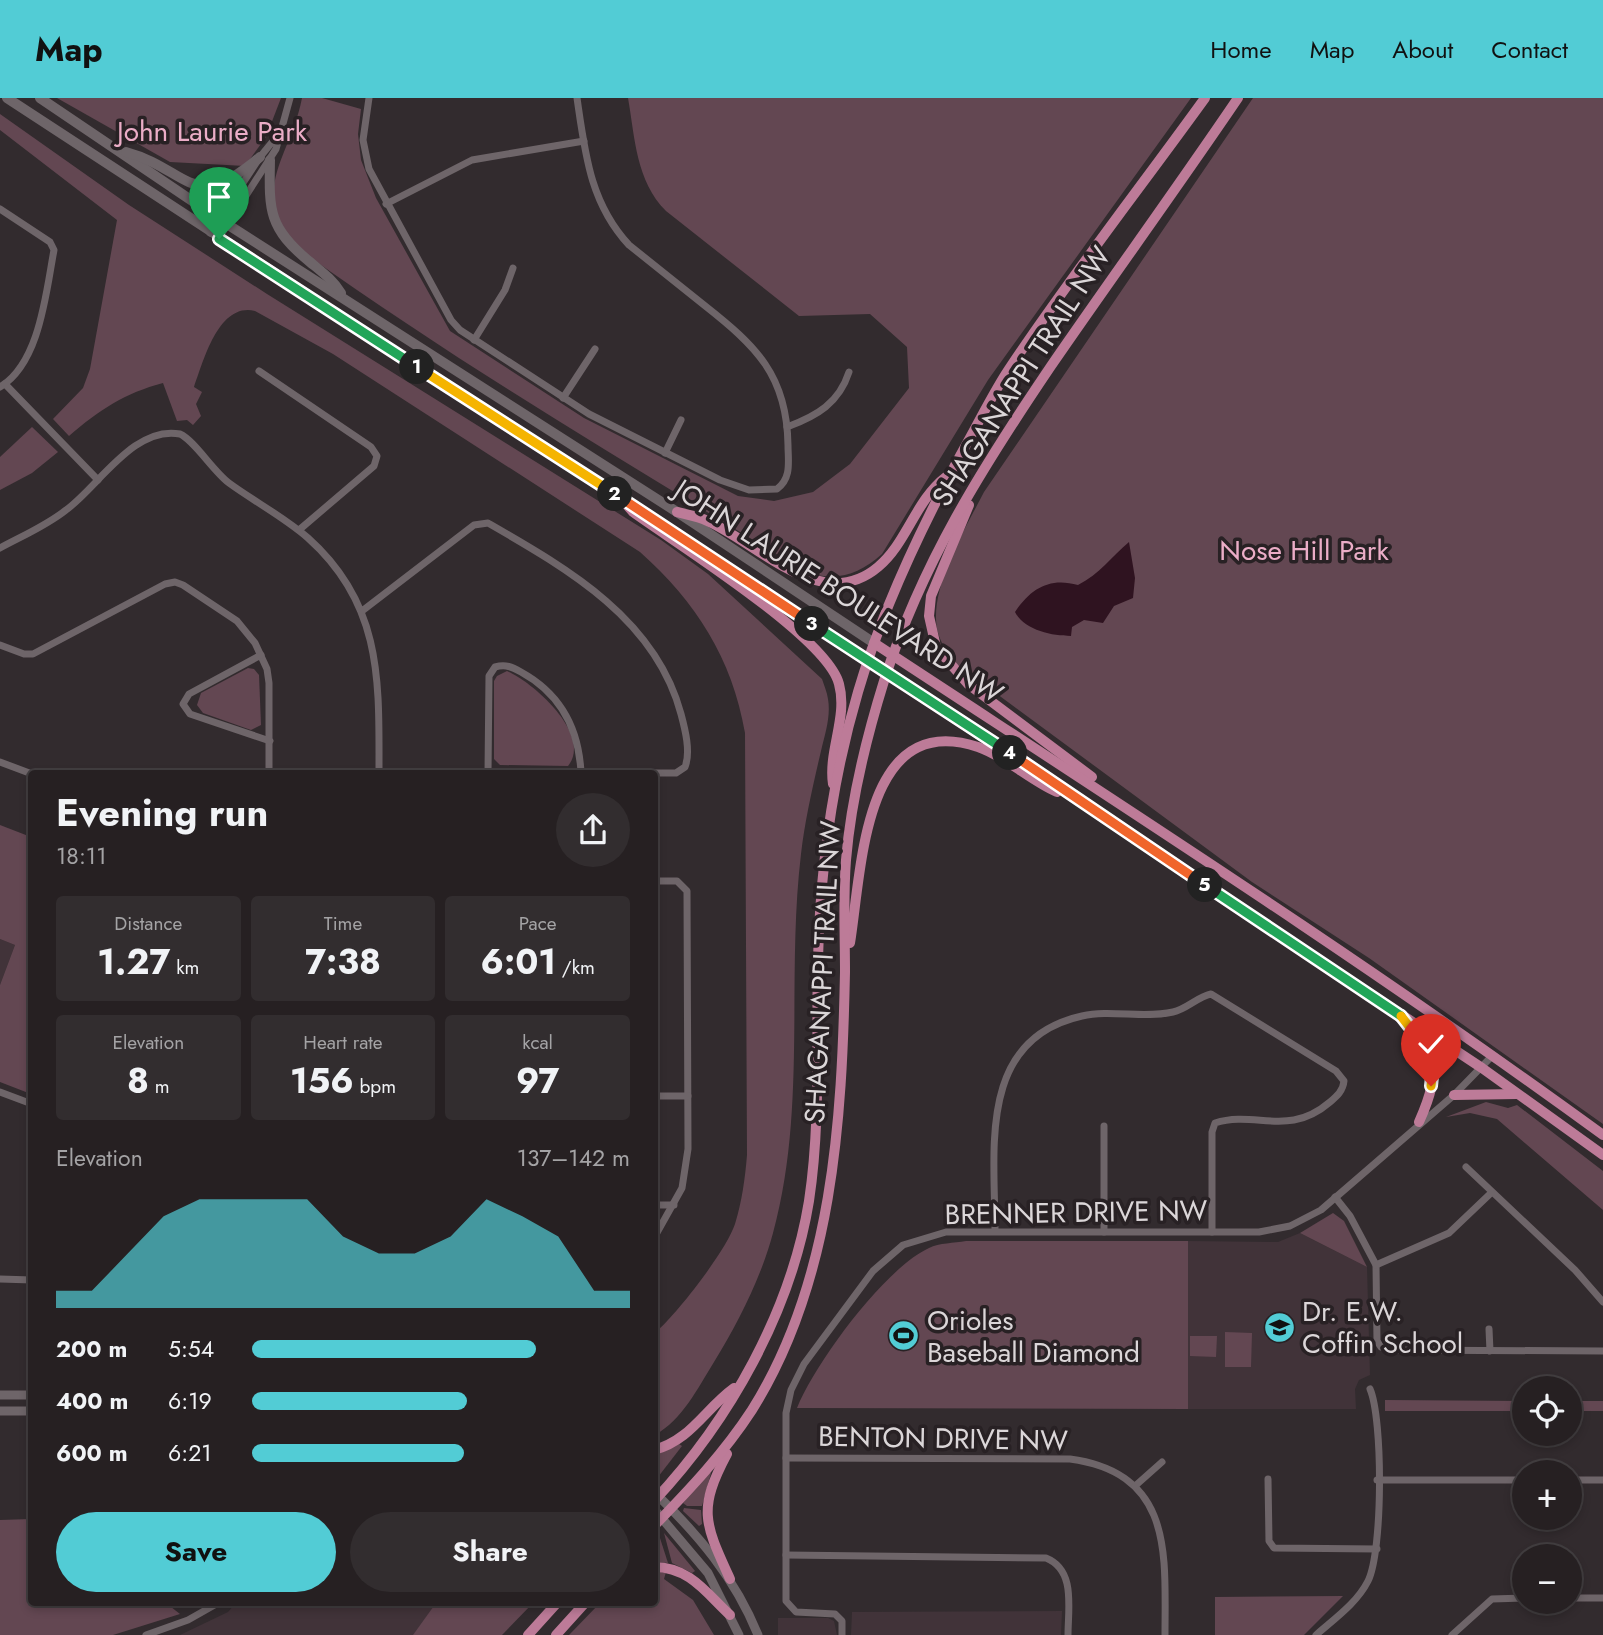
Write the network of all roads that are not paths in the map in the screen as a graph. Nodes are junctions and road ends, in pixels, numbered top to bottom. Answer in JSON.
{"nodes":[{"id":1,"x":7,"y":98,"type":"edge"},
{"id":2,"x":40,"y":98,"type":"edge"},
{"id":3,"x":290,"y":98,"type":"edge"},
{"id":4,"x":369,"y":98,"type":"edge"},
{"id":5,"x":577,"y":98,"type":"edge"},
{"id":6,"x":1205,"y":98,"type":"edge"},
{"id":7,"x":1238,"y":98,"type":"edge"},
{"id":8,"x":584,"y":141,"type":"junction"},
{"id":9,"x":119,"y":150,"type":"junction"},
{"id":10,"x":265,"y":158,"type":"junction"},
{"id":11,"x":386,"y":204,"type":"junction"},
{"id":12,"x":0,"y":209,"type":"edge"},
{"id":13,"x":224,"y":222,"type":"junction"},
{"id":14,"x":214,"y":236,"type":"junction"},
{"id":15,"x":513,"y":268,"type":"dead end"},
{"id":16,"x":343,"y":297,"type":"junction"},
{"id":17,"x":474,"y":340,"type":"junction"},
{"id":18,"x":595,"y":349,"type":"dead end"},
{"id":19,"x":259,"y":371,"type":"dead end"},
{"id":20,"x":849,"y":372,"type":"dead end"},
{"id":21,"x":3,"y":386,"type":"edge"},
{"id":22,"x":563,"y":398,"type":"junction"},
{"id":23,"x":681,"y":420,"type":"dead end"},
{"id":24,"x":788,"y":427,"type":"junction"},
{"id":25,"x":665,"y":453,"type":"junction"},
{"id":26,"x":948,"y":476,"type":"junction"},
{"id":27,"x":976,"y":479,"type":"junction"},
{"id":28,"x":98,"y":480,"type":"junction"},
{"id":29,"x":620,"y":497,"type":"junction"},
{"id":30,"x":677,"y":512,"type":"junction"},
{"id":31,"x":299,"y":530,"type":"junction"},
{"id":32,"x":0,"y":548,"type":"edge"},
{"id":33,"x":362,"y":611,"type":"junction"},
{"id":34,"x":874,"y":643,"type":"junction"},
{"id":35,"x":0,"y":645,"type":"edge"},
{"id":36,"x":261,"y":655,"type":"junction"},
{"id":37,"x":894,"y":656,"type":"junction"},
{"id":38,"x":868,"y":661,"type":"junction"},
{"id":39,"x":887,"y":673,"type":"junction"},
{"id":40,"x":270,"y":741,"type":"junction"},
{"id":41,"x":0,"y":762,"type":"edge"},
{"id":42,"x":269,"y":770,"type":"edge"},
{"id":43,"x":379,"y":770,"type":"edge"},
{"id":44,"x":488,"y":770,"type":"edge"},
{"id":45,"x":580,"y":770,"type":"edge"},
{"id":46,"x":28,"y":772,"type":"edge"},
{"id":47,"x":658,"y":773,"type":"edge"},
{"id":48,"x":834,"y":788,"type":"junction"},
{"id":49,"x":1084,"y":804,"type":"junction"},
{"id":50,"x":1138,"y":814,"type":"junction"},
{"id":51,"x":658,"y":881,"type":"edge"},
{"id":52,"x":845,"y":974,"type":"junction"},
{"id":53,"x":1406,"y":1019,"type":"junction"},
{"id":54,"x":1493,"y":1055,"type":"junction"},
{"id":55,"x":1482,"y":1068,"type":"junction"},
{"id":56,"x":0,"y":1093,"type":"edge"},
{"id":57,"x":1518,"y":1094,"type":"junction"},
{"id":58,"x":1454,"y":1095,"type":"junction"},
{"id":59,"x":658,"y":1096,"type":"edge"},
{"id":60,"x":688,"y":1096,"type":"junction"},
{"id":61,"x":28,"y":1103,"type":"edge"},
{"id":62,"x":1419,"y":1122,"type":"junction"},
{"id":63,"x":1104,"y":1126,"type":"dead end"},
{"id":64,"x":1603,"y":1135,"type":"edge"},
{"id":65,"x":1603,"y":1155,"type":"edge"},
{"id":66,"x":1466,"y":1167,"type":"dead end"},
{"id":67,"x":1491,"y":1193,"type":"junction"},
{"id":68,"x":1335,"y":1198,"type":"junction"},
{"id":69,"x":658,"y":1205,"type":"edge"},
{"id":70,"x":674,"y":1205,"type":"junction"},
{"id":71,"x":658,"y":1231,"type":"edge"},
{"id":72,"x":995,"y":1231,"type":"junction"},
{"id":73,"x":1104,"y":1232,"type":"junction"},
{"id":74,"x":1212,"y":1232,"type":"junction"},
{"id":75,"x":1376,"y":1265,"type":"junction"},
{"id":76,"x":0,"y":1279,"type":"edge"},
{"id":77,"x":28,"y":1280,"type":"edge"},
{"id":78,"x":1603,"y":1302,"type":"edge"},
{"id":79,"x":1489,"y":1329,"type":"dead end"},
{"id":80,"x":1602,"y":1349,"type":"edge"},
{"id":81,"x":1490,"y":1351,"type":"junction"},
{"id":82,"x":742,"y":1382,"type":"junction"},
{"id":83,"x":1370,"y":1389,"type":"dead end"},
{"id":84,"x":0,"y":1395,"type":"edge"},
{"id":85,"x":28,"y":1395,"type":"edge"},
{"id":86,"x":0,"y":1411,"type":"edge"},
{"id":87,"x":28,"y":1411,"type":"edge"},
{"id":88,"x":744,"y":1421,"type":"junction"},
{"id":89,"x":658,"y":1448,"type":"edge"},
{"id":90,"x":786,"y":1458,"type":"junction"},
{"id":91,"x":1162,"y":1462,"type":"dead end"},
{"id":92,"x":1268,"y":1479,"type":"dead end"},
{"id":93,"x":1377,"y":1480,"type":"junction"},
{"id":94,"x":1512,"y":1480,"type":"edge"},
{"id":95,"x":1582,"y":1480,"type":"edge"},
{"id":96,"x":1603,"y":1480,"type":"edge"},
{"id":97,"x":1135,"y":1486,"type":"junction"},
{"id":98,"x":658,"y":1494,"type":"edge"},
{"id":99,"x":658,"y":1498,"type":"edge"},
{"id":100,"x":671,"y":1509,"type":"junction"},
{"id":101,"x":658,"y":1517,"type":"edge"},
{"id":102,"x":658,"y":1519,"type":"edge"},
{"id":103,"x":1377,"y":1549,"type":"junction"},
{"id":104,"x":786,"y":1555,"type":"junction"},
{"id":105,"x":658,"y":1568,"type":"edge"},
{"id":106,"x":730,"y":1579,"type":"junction"},
{"id":107,"x":1512,"y":1598,"type":"edge"},
{"id":108,"x":1582,"y":1598,"type":"edge"},
{"id":109,"x":1603,"y":1598,"type":"edge"},
{"id":110,"x":213,"y":1606,"type":"edge"},
{"id":111,"x":554,"y":1606,"type":"edge"},
{"id":112,"x":583,"y":1606,"type":"edge"},
{"id":113,"x":730,"y":1615,"type":"junction"},
{"id":114,"x":146,"y":1635,"type":"edge"},
{"id":115,"x":528,"y":1635,"type":"edge"},
{"id":116,"x":556,"y":1635,"type":"edge"},
{"id":117,"x":739,"y":1635,"type":"edge"},
{"id":118,"x":758,"y":1635,"type":"edge"},
{"id":119,"x":842,"y":1635,"type":"edge"},
{"id":120,"x":1068,"y":1635,"type":"edge"},
{"id":121,"x":1165,"y":1635,"type":"edge"},
{"id":122,"x":1316,"y":1635,"type":"edge"},
{"id":123,"x":1452,"y":1635,"type":"edge"}],
"edges":[{"from":1,"to":14,"type":"main road","name":"JOHN LAURIE BOULEVARD NW"},
{"from":2,"to":9,"type":"main road","name":"JOHN LAURIE BOULEVARD NW"},
{"from":3,"to":10,"type":"street"},
{"from":4,"to":11,"type":"street"},
{"from":5,"to":8,"type":"street"},
{"from":6,"to":26,"type":"main road","name":"SHAGANAPPI TRAIL NW"},
{"from":7,"to":27,"type":"main road","name":"SHAGANAPPI TRAIL NW"},
{"from":8,"to":11,"type":"street"},
{"from":8,"to":24,"type":"street"},
{"from":9,"to":10,"type":"main road"},
{"from":9,"to":13,"type":"main road","name":"JOHN LAURIE BOULEVARD NW"},
{"from":10,"to":13,"type":"street"},
{"from":10,"to":16,"type":"main road"},
{"from":11,"to":17,"type":"street"},
{"from":12,"to":21,"type":"street"},
{"from":13,"to":14,"type":"street"},
{"from":13,"to":16,"type":"main road","name":"JOHN LAURIE BOULEVARD NW"},
{"from":14,"to":29,"type":"main road","name":"JOHN LAURIE BOULEVARD NW"},
{"from":15,"to":17,"type":"street"},
{"from":16,"to":30,"type":"main road","name":"JOHN LAURIE BOULEVARD NW"},
{"from":17,"to":22,"type":"street"},
{"from":18,"to":22,"type":"street"},
{"from":19,"to":31,"type":"street"},
{"from":20,"to":24,"type":"street"},
{"from":21,"to":28,"type":"street"},
{"from":22,"to":25,"type":"street"},
{"from":23,"to":25,"type":"street"},
{"from":24,"to":25,"type":"street"},
{"from":26,"to":30,"type":"main road"},
{"from":26,"to":34,"type":"main road","name":"SHAGANAPPI TRAIL NW"},
{"from":27,"to":37,"type":"main road","name":"SHAGANAPPI TRAIL NW"},
{"from":27,"to":50,"type":"main road"},
{"from":28,"to":31,"type":"street"},
{"from":28,"to":32,"type":"street"},
{"from":29,"to":38,"type":"main road","name":"JOHN LAURIE BOULEVARD NW"},
{"from":29,"to":48,"type":"main road"},
{"from":30,"to":34,"type":"main road","name":"JOHN LAURIE BOULEVARD NW"},
{"from":31,"to":33,"type":"street"},
{"from":33,"to":43,"type":"street"},
{"from":33,"to":47,"type":"street"},
{"from":34,"to":37,"type":"main road","name":"JOHN LAURIE BOULEVARD NW"},
{"from":34,"to":38,"type":"main road","name":"SHAGANAPPI TRAIL NW"},
{"from":35,"to":36,"type":"street"},
{"from":36,"to":40,"type":"street"},
{"from":36,"to":40,"type":"street"},
{"from":37,"to":39,"type":"main road","name":"SHAGANAPPI TRAIL NW"},
{"from":37,"to":50,"type":"main road","name":"JOHN LAURIE BOULEVARD NW"},
{"from":38,"to":39,"type":"main road","name":"JOHN LAURIE BOULEVARD NW"},
{"from":38,"to":48,"type":"main road","name":"SHAGANAPPI TRAIL NW"},
{"from":39,"to":49,"type":"main road","name":"JOHN LAURIE BOULEVARD NW"},
{"from":39,"to":52,"type":"main road","name":"SHAGANAPPI TRAIL NW"},
{"from":40,"to":42,"type":"street"},
{"from":41,"to":46,"type":"street"},
{"from":44,"to":45,"type":"street"},
{"from":48,"to":82,"type":"main road","name":"SHAGANAPPI TRAIL NW"},
{"from":49,"to":52,"type":"main road"},
{"from":49,"to":53,"type":"main road","name":"JOHN LAURIE BOULEVARD NW"},
{"from":50,"to":54,"type":"main road","name":"JOHN LAURIE BOULEVARD NW"},
{"from":51,"to":60,"type":"street"},
{"from":52,"to":88,"type":"main road","name":"SHAGANAPPI TRAIL NW"},
{"from":53,"to":55,"type":"main road","name":"JOHN LAURIE BOULEVARD NW"},
{"from":53,"to":62,"type":"main road"},
{"from":54,"to":55,"type":"street","name":"BRENNER DRIVE NW"},
{"from":54,"to":64,"type":"main road","name":"JOHN LAURIE BOULEVARD NW"},
{"from":55,"to":57,"type":"main road","name":"JOHN LAURIE BOULEVARD NW"},
{"from":55,"to":58,"type":"street","name":"BRENNER DRIVE NW"},
{"from":56,"to":61,"type":"street"},
{"from":57,"to":58,"type":"main road"},
{"from":57,"to":65,"type":"main road","name":"JOHN LAURIE BOULEVARD NW"},
{"from":58,"to":62,"type":"street","name":"BRENNER DRIVE NW"},
{"from":59,"to":60,"type":"street"},
{"from":60,"to":70,"type":"street"},
{"from":62,"to":68,"type":"street","name":"BRENNER DRIVE NW"},
{"from":63,"to":73,"type":"street"},
{"from":66,"to":67,"type":"street"},
{"from":67,"to":75,"type":"street"},
{"from":67,"to":78,"type":"street"},
{"from":68,"to":74,"type":"street","name":"BRENNER DRIVE NW"},
{"from":68,"to":75,"type":"street"},
{"from":69,"to":70,"type":"street"},
{"from":70,"to":71,"type":"street"},
{"from":72,"to":73,"type":"street","name":"BRENNER DRIVE NW"},
{"from":72,"to":74,"type":"street"},
{"from":72,"to":90,"type":"street","name":"BRENNER DRIVE NW"},
{"from":73,"to":74,"type":"street","name":"BRENNER DRIVE NW"},
{"from":75,"to":81,"type":"street"},
{"from":76,"to":77,"type":"street"},
{"from":79,"to":81,"type":"street"},
{"from":80,"to":81,"type":"street"},
{"from":82,"to":89,"type":"main road"},
{"from":82,"to":98,"type":"main road","name":"SHAGANAPPI TRAIL NW"},
{"from":83,"to":93,"type":"street"},
{"from":84,"to":85,"type":"street"},
{"from":86,"to":87,"type":"street"},
{"from":88,"to":100,"type":"main road","name":"SHAGANAPPI TRAIL NW"},
{"from":88,"to":106,"type":"main road"},
{"from":90,"to":97,"type":"street","name":"BENTON DRIVE NW"},
{"from":90,"to":104,"type":"street","name":"BRENNER DRIVE NW"},
{"from":91,"to":97,"type":"street"},
{"from":92,"to":103,"type":"street"},
{"from":93,"to":94,"type":"street"},
{"from":93,"to":103,"type":"street"},
{"from":95,"to":96,"type":"street"},
{"from":97,"to":121,"type":"street","name":"BENTON DRIVE NW"},
{"from":99,"to":100,"type":"street"},
{"from":100,"to":101,"type":"main road","name":"SHAGANAPPI TRAIL NW"},
{"from":100,"to":106,"type":"street"},
{"from":102,"to":113,"type":"street"},
{"from":103,"to":122,"type":"street"},
{"from":104,"to":119,"type":"street","name":"BRENNER DRIVE NW"},
{"from":104,"to":120,"type":"street"},
{"from":105,"to":113,"type":"main road"},
{"from":106,"to":118,"type":"street"},
{"from":107,"to":123,"type":"street"},
{"from":108,"to":109,"type":"street"},
{"from":110,"to":114,"type":"street"},
{"from":111,"to":115,"type":"main road"},
{"from":112,"to":116,"type":"main road"},
{"from":113,"to":117,"type":"street"}]}
